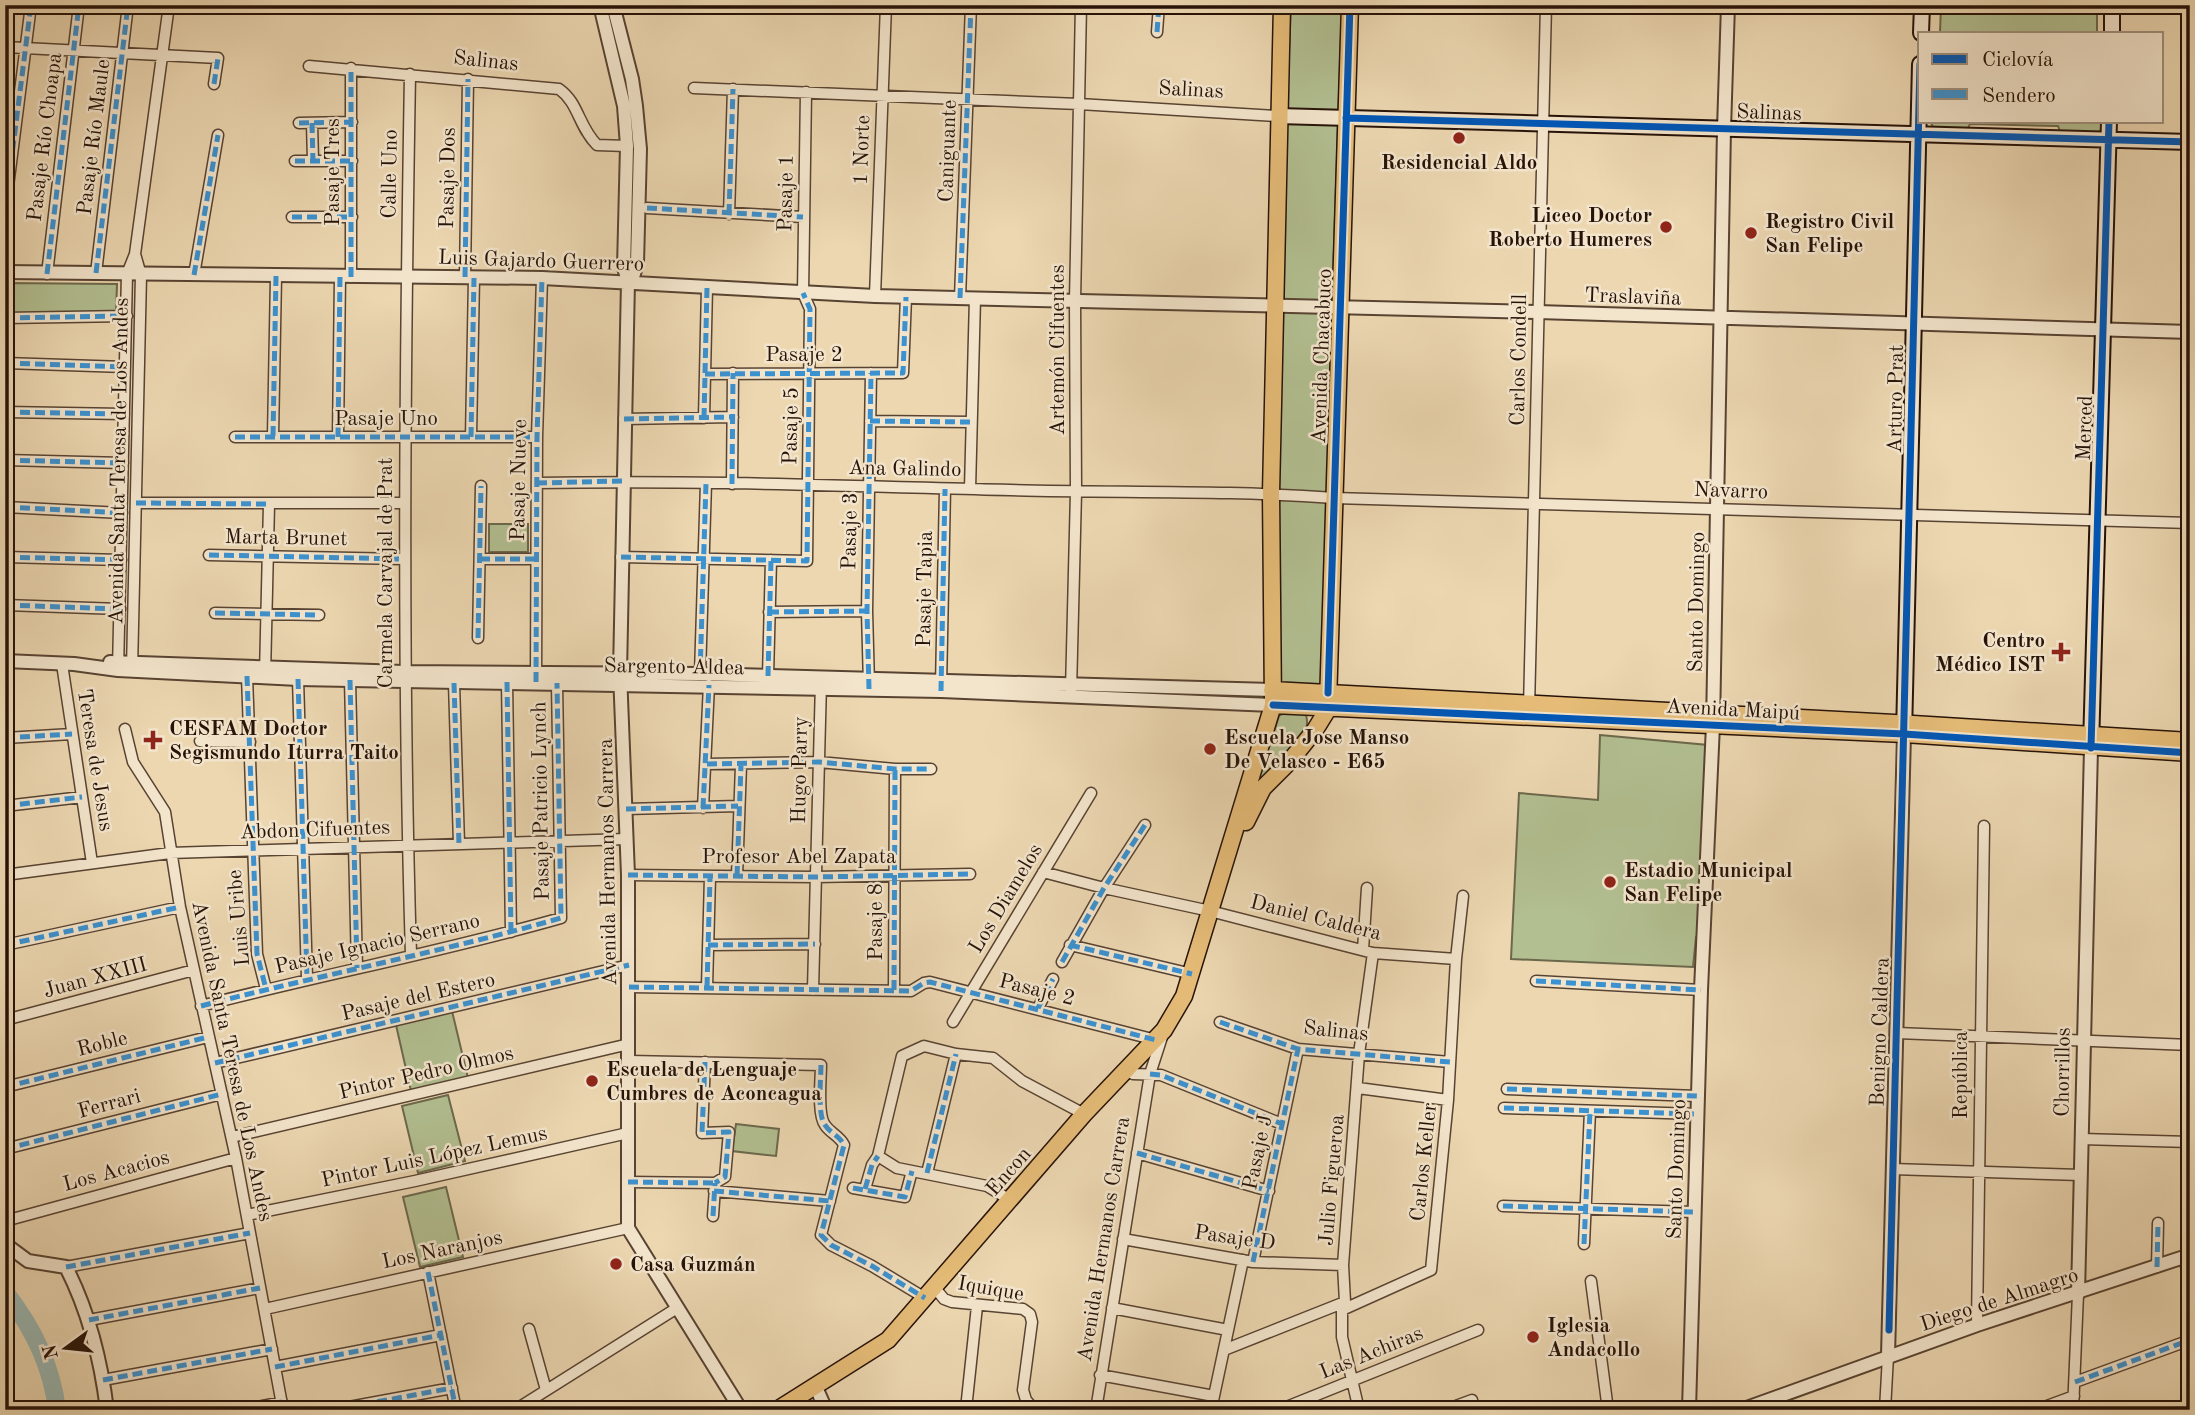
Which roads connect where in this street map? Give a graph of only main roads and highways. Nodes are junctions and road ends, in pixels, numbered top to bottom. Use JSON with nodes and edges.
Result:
{"nodes":[{"id":1,"x":1282,"y":5,"type":"edge"},
{"id":2,"x":1350,"y":5,"type":"edge"},
{"id":3,"x":1922,"y":5,"type":"edge"},
{"id":4,"x":2112,"y":5,"type":"edge"},
{"id":5,"x":1921,"y":32,"type":"edge"},
{"id":6,"x":2112,"y":32,"type":"edge"},
{"id":7,"x":1278,"y":116,"type":"junction"},
{"id":8,"x":1346,"y":118,"type":"junction"},
{"id":9,"x":1919,"y":122,"type":"edge"},
{"id":10,"x":2109,"y":122,"type":"edge"},
{"id":11,"x":1919,"y":134,"type":"junction"},
{"id":12,"x":2109,"y":139,"type":"junction"},
{"id":13,"x":2190,"y":142,"type":"edge"},
{"id":14,"x":1272,"y":698,"type":"junction"},
{"id":15,"x":1328,"y":701,"type":"junction"},
{"id":16,"x":1904,"y":729,"type":"junction"},
{"id":17,"x":2190,"y":741,"type":"edge"},
{"id":18,"x":2091,"y":742,"type":"junction"},
{"id":19,"x":2190,"y":753,"type":"edge"},
{"id":20,"x":1210,"y":911,"type":"junction"},
{"id":21,"x":777,"y":1410,"type":"edge"}],
"edges":[{"from":1,"to":7,"type":"main road"},
{"from":2,"to":8,"type":"main road","name":"Avenida Chacabuco"},
{"from":3,"to":5,"type":"main road"},
{"from":4,"to":6,"type":"main road"},
{"from":7,"to":8,"type":"main road","name":"Salinas"},
{"from":7,"to":14,"type":"main road"},
{"from":8,"to":11,"type":"main road","name":"Salinas"},
{"from":8,"to":15,"type":"main road","name":"Avenida Chacabuco"},
{"from":9,"to":11,"type":"main road","name":"Arturo Prat"},
{"from":10,"to":12,"type":"main road","name":"Merced"},
{"from":11,"to":12,"type":"main road","name":"Salinas"},
{"from":11,"to":16,"type":"main road","name":"Arturo Prat"},
{"from":12,"to":13,"type":"main road","name":"Salinas"},
{"from":12,"to":18,"type":"main road","name":"Merced"},
{"from":14,"to":15,"type":"main road","name":"Avenida Maipú"},
{"from":14,"to":20,"type":"main road","name":"Encon"},
{"from":15,"to":16,"type":"main road","name":"Avenida Maipú"},
{"from":15,"to":20,"type":"main road","name":"Encon"},
{"from":16,"to":18,"type":"main road","name":"Avenida Maipú"},
{"from":17,"to":18,"type":"main road","name":"Avenida Maipú"},
{"from":18,"to":19,"type":"main road","name":"Avenida Maipú"},
{"from":20,"to":21,"type":"main road","name":"Encon"}]}
